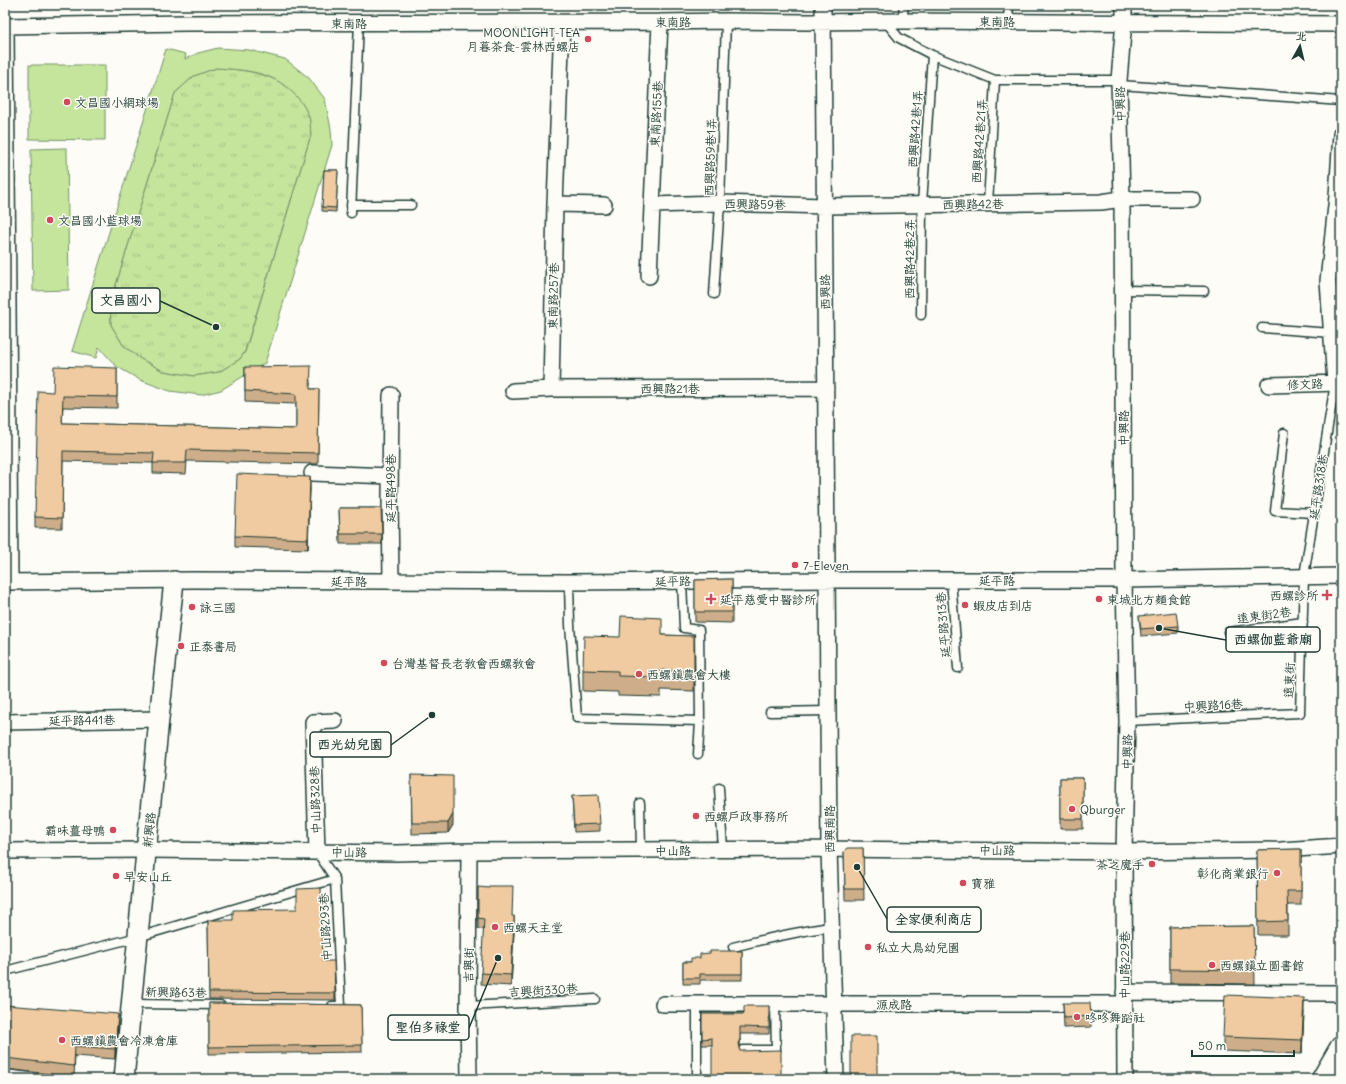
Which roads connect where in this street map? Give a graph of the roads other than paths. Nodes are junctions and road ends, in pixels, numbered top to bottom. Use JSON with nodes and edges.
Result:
{"nodes":[{"id":1,"x":823,"y":5,"type":"edge"},
{"id":2,"x":904,"y":5,"type":"edge"},
{"id":3,"x":1009,"y":5,"type":"edge"},
{"id":4,"x":1124,"y":5,"type":"edge"},
{"id":5,"x":726,"y":21,"type":"junction"},
{"id":6,"x":885,"y":21,"type":"junction"},
{"id":7,"x":902,"y":21,"type":"junction"},
{"id":8,"x":1008,"y":21,"type":"junction"},
{"id":9,"x":1124,"y":21,"type":"junction"},
{"id":10,"x":358,"y":22,"type":"junction"},
{"id":11,"x":660,"y":22,"type":"junction"},
{"id":12,"x":824,"y":22,"type":"junction"},
{"id":13,"x":562,"y":23,"type":"junction"},
{"id":14,"x":1341,"y":24,"type":"edge"},
{"id":15,"x":5,"y":26,"type":"edge"},
{"id":16,"x":932,"y":55,"type":"junction"},
{"id":17,"x":995,"y":80,"type":"junction"},
{"id":18,"x":1120,"y":83,"type":"junction"},
{"id":19,"x":1341,"y":101,"type":"edge"},
{"id":20,"x":1341,"y":134,"type":"edge"},
{"id":21,"x":1339,"y":196,"type":"edge"},
{"id":22,"x":1122,"y":199,"type":"junction"},
{"id":23,"x":1192,"y":199,"type":"dead end"},
{"id":24,"x":555,"y":204,"type":"junction"},
{"id":25,"x":720,"y":204,"type":"junction"},
{"id":26,"x":922,"y":204,"type":"junction"},
{"id":27,"x":988,"y":204,"type":"junction"},
{"id":28,"x":411,"y":205,"type":"dead end"},
{"id":29,"x":604,"y":205,"type":"dead end"},
{"id":30,"x":652,"y":205,"type":"junction"},
{"id":31,"x":824,"y":206,"type":"junction"},
{"id":32,"x":6,"y":214,"type":"edge"},
{"id":33,"x":649,"y":276,"type":"dead end"},
{"id":34,"x":1122,"y":290,"type":"junction"},
{"id":35,"x":1204,"y":291,"type":"dead end"},
{"id":36,"x":714,"y":294,"type":"dead end"},
{"id":37,"x":921,"y":315,"type":"dead end"},
{"id":38,"x":1262,"y":328,"type":"dead end"},
{"id":39,"x":1332,"y":332,"type":"junction"},
{"id":40,"x":1338,"y":383,"type":"edge"},
{"id":41,"x":1269,"y":385,"type":"dead end"},
{"id":42,"x":826,"y":388,"type":"junction"},
{"id":43,"x":551,"y":389,"type":"junction"},
{"id":44,"x":513,"y":391,"type":"dead end"},
{"id":45,"x":391,"y":396,"type":"dead end"},
{"id":46,"x":6,"y":397,"type":"edge"},
{"id":47,"x":1284,"y":433,"type":"dead end"},
{"id":48,"x":312,"y":473,"type":"dead end"},
{"id":49,"x":390,"y":476,"type":"junction"},
{"id":50,"x":1314,"y":513,"type":"junction"},
{"id":51,"x":1304,"y":576,"type":"junction"},
{"id":52,"x":1341,"y":576,"type":"edge"},
{"id":53,"x":828,"y":580,"type":"junction"},
{"id":54,"x":951,"y":580,"type":"junction"},
{"id":55,"x":1124,"y":580,"type":"junction"},
{"id":56,"x":174,"y":581,"type":"junction"},
{"id":57,"x":392,"y":581,"type":"junction"},
{"id":58,"x":682,"y":581,"type":"junction"},
{"id":59,"x":7,"y":582,"type":"edge"},
{"id":60,"x":569,"y":582,"type":"junction"},
{"id":61,"x":1303,"y":622,"type":"junction"},
{"id":62,"x":1228,"y":632,"type":"dead end"},
{"id":63,"x":958,"y":668,"type":"dead end"},
{"id":64,"x":829,"y":711,"type":"junction"},
{"id":65,"x":770,"y":712,"type":"dead end"},
{"id":66,"x":1300,"y":713,"type":"joint"},
{"id":67,"x":160,"y":719,"type":"junction"},
{"id":68,"x":335,"y":721,"type":"dead end"},
{"id":69,"x":700,"y":721,"type":"junction"},
{"id":70,"x":1128,"y":721,"type":"junction"},
{"id":71,"x":5,"y":722,"type":"edge"},
{"id":72,"x":698,"y":754,"type":"dead end"},
{"id":73,"x":719,"y":788,"type":"dead end"},
{"id":74,"x":640,"y":803,"type":"dead end"},
{"id":75,"x":1341,"y":846,"type":"edge"},
{"id":76,"x":723,"y":849,"type":"junction"},
{"id":77,"x":829,"y":849,"type":"junction"},
{"id":78,"x":147,"y":850,"type":"junction"},
{"id":79,"x":468,"y":850,"type":"junction"},
{"id":80,"x":641,"y":850,"type":"junction"},
{"id":81,"x":5,"y":851,"type":"edge"},
{"id":82,"x":316,"y":852,"type":"junction"},
{"id":83,"x":1124,"y":852,"type":"junction"},
{"id":84,"x":335,"y":880,"type":"junction"},
{"id":85,"x":831,"y":926,"type":"junction"},
{"id":86,"x":138,"y":937,"type":"junction"},
{"id":87,"x":733,"y":947,"type":"dead end"},
{"id":88,"x":5,"y":971,"type":"edge"},
{"id":89,"x":1341,"y":993,"type":"edge"},
{"id":90,"x":1124,"y":998,"type":"junction"},
{"id":91,"x":595,"y":999,"type":"dead end"},
{"id":92,"x":131,"y":1004,"type":"junction"},
{"id":93,"x":663,"y":1004,"type":"dead end"},
{"id":94,"x":697,"y":1004,"type":"junction"},
{"id":95,"x":775,"y":1004,"type":"junction"},
{"id":96,"x":834,"y":1004,"type":"junction"},
{"id":97,"x":232,"y":1005,"type":"edge"},
{"id":98,"x":325,"y":1006,"type":"edge"},
{"id":99,"x":468,"y":1006,"type":"junction"},
{"id":100,"x":1341,"y":1048,"type":"edge"},
{"id":101,"x":743,"y":1050,"type":"edge"},
{"id":102,"x":5,"y":1074,"type":"edge"},
{"id":103,"x":47,"y":1079,"type":"edge"},
{"id":104,"x":124,"y":1079,"type":"edge"},
{"id":105,"x":469,"y":1079,"type":"edge"},
{"id":106,"x":697,"y":1079,"type":"edge"},
{"id":107,"x":836,"y":1079,"type":"edge"},
{"id":108,"x":1125,"y":1079,"type":"edge"},
{"id":109,"x":1323,"y":1079,"type":"edge"}],
"edges":[{"from":1,"to":12,"type":"street","name":"西興路"},
{"from":2,"to":7,"type":"lane"},
{"from":3,"to":8,"type":"lane"},
{"from":4,"to":9,"type":"street","name":"中興路"},
{"from":5,"to":11,"type":"street","name":"東南路"},
{"from":5,"to":12,"type":"street","name":"東南路"},
{"from":5,"to":25,"type":"lane","name":"西興路59巷1弄"},
{"from":6,"to":7,"type":"street","name":"東南路"},
{"from":6,"to":12,"type":"street","name":"東南路"},
{"from":6,"to":16,"type":"lane"},
{"from":7,"to":8,"type":"street","name":"東南路"},
{"from":8,"to":9,"type":"street","name":"東南路"},
{"from":9,"to":14,"type":"street","name":"東南路"},
{"from":9,"to":18,"type":"street","name":"中興路"},
{"from":10,"to":13,"type":"street","name":"東南路"},
{"from":10,"to":15,"type":"street","name":"東南路"},
{"from":10,"to":28,"type":"lane"},
{"from":11,"to":13,"type":"street","name":"東南路"},
{"from":11,"to":30,"type":"street","name":"東南路155巷"},
{"from":12,"to":31,"type":"street","name":"西興路"},
{"from":13,"to":24,"type":"street","name":"東南路257巷"},
{"from":15,"to":32,"type":"street"},
{"from":16,"to":17,"type":"lane"},
{"from":16,"to":26,"type":"lane","name":"西興路42巷1弄"},
{"from":17,"to":18,"type":"lane"},
{"from":17,"to":27,"type":"lane","name":"西興路42巷21弄"},
{"from":18,"to":19,"type":"lane"},
{"from":18,"to":22,"type":"street","name":"中興路"},
{"from":20,"to":21,"type":"street","name":"延平路318巷"},
{"from":21,"to":39,"type":"street","name":"延平路318巷"},
{"from":22,"to":23,"type":"street","name":"西興路42巷"},
{"from":22,"to":27,"type":"street","name":"西興路42巷"},
{"from":22,"to":34,"type":"street","name":"中興路"},
{"from":24,"to":29,"type":"street"},
{"from":24,"to":43,"type":"street","name":"東南路257巷"},
{"from":25,"to":30,"type":"street","name":"西興路59巷"},
{"from":25,"to":31,"type":"street","name":"西興路59巷"},
{"from":25,"to":36,"type":"lane","name":"西興路59巷1弄"},
{"from":26,"to":27,"type":"street","name":"西興路42巷"},
{"from":26,"to":31,"type":"street","name":"西興路42巷"},
{"from":26,"to":37,"type":"lane","name":"西興路42巷2弄"},
{"from":30,"to":33,"type":"street","name":"東南路155巷"},
{"from":31,"to":42,"type":"street","name":"西興路"},
{"from":32,"to":46,"type":"street"},
{"from":34,"to":35,"type":"lane"},
{"from":34,"to":55,"type":"street","name":"中興路"},
{"from":38,"to":39,"type":"lane"},
{"from":39,"to":40,"type":"street","name":"延平路318巷"},
{"from":40,"to":41,"type":"street","name":"修文路"},
{"from":40,"to":50,"type":"lane","name":"延平路318巷"},
{"from":42,"to":43,"type":"street","name":"西興路21巷"},
{"from":42,"to":53,"type":"street","name":"西興路"},
{"from":43,"to":44,"type":"street","name":"西興路21巷"},
{"from":45,"to":49,"type":"street","name":"延平路498巷"},
{"from":46,"to":59,"type":"street"},
{"from":47,"to":50,"type":"lane"},
{"from":48,"to":49,"type":"street"},
{"from":49,"to":57,"type":"street","name":"延平路498巷"},
{"from":50,"to":51,"type":"lane","name":"延平路318巷"},
{"from":51,"to":52,"type":"street","name":"延平路"},
{"from":51,"to":55,"type":"street","name":"延平路"},
{"from":51,"to":61,"type":"lane","name":"遠東街"},
{"from":53,"to":54,"type":"street","name":"延平路"},
{"from":53,"to":58,"type":"street","name":"延平路"},
{"from":53,"to":64,"type":"street","name":"西興南路"},
{"from":54,"to":55,"type":"street","name":"延平路"},
{"from":54,"to":63,"type":"lane","name":"延平路313巷"},
{"from":55,"to":70,"type":"street","name":"中興路"},
{"from":56,"to":57,"type":"street","name":"延平路"},
{"from":56,"to":59,"type":"street","name":"延平路"},
{"from":56,"to":67,"type":"street","name":"新興路"},
{"from":57,"to":60,"type":"street","name":"延平路"},
{"from":58,"to":60,"type":"street","name":"延平路"},
{"from":58,"to":69,"type":"lane"},
{"from":60,"to":69,"type":"lane"},
{"from":61,"to":62,"type":"lane","name":"遠東街2巷"},
{"from":61,"to":66,"type":"lane","name":"遠東街"},
{"from":64,"to":65,"type":"lane"},
{"from":64,"to":77,"type":"street","name":"西興南路"},
{"from":66,"to":70,"type":"lane","name":"中興路16巷"},
{"from":67,"to":71,"type":"street","name":"延平路441巷"},
{"from":67,"to":78,"type":"street","name":"新興路"},
{"from":68,"to":82,"type":"street","name":"中山路328巷"},
{"from":69,"to":72,"type":"lane"},
{"from":70,"to":83,"type":"street","name":"中興路"},
{"from":73,"to":76,"type":"lane"},
{"from":74,"to":80,"type":"lane"},
{"from":75,"to":83,"type":"street","name":"中山路"},
{"from":76,"to":77,"type":"street","name":"中山路"},
{"from":76,"to":80,"type":"street","name":"中山路"},
{"from":77,"to":83,"type":"street","name":"中山路"},
{"from":77,"to":85,"type":"street","name":"西興南路"},
{"from":78,"to":81,"type":"street","name":"中山路"},
{"from":78,"to":82,"type":"street","name":"中山路"},
{"from":78,"to":86,"type":"street","name":"新興路"},
{"from":79,"to":80,"type":"street","name":"中山路"},
{"from":79,"to":82,"type":"street","name":"中山路"},
{"from":79,"to":99,"type":"street","name":"吉興街"},
{"from":82,"to":84,"type":"lane","name":"中山路293巷"},
{"from":83,"to":90,"type":"street","name":"中山路229巷"},
{"from":84,"to":86,"type":"lane"},
{"from":84,"to":98,"type":"lane","name":"中山路293巷"},
{"from":85,"to":87,"type":"lane"},
{"from":85,"to":96,"type":"street","name":"西興南路"},
{"from":86,"to":88,"type":"lane"},
{"from":86,"to":92,"type":"street","name":"新興路"},
{"from":89,"to":90,"type":"street","name":"源成路"},
{"from":90,"to":96,"type":"street","name":"源成路"},
{"from":90,"to":108,"type":"street","name":"中山路229巷"},
{"from":91,"to":99,"type":"lane","name":"吉興街330巷"},
{"from":92,"to":97,"type":"lane","name":"新興路63巷"},
{"from":92,"to":104,"type":"street","name":"新興路"},
{"from":93,"to":94,"type":"street","name":"源成路"},
{"from":94,"to":95,"type":"street","name":"源成路"},
{"from":94,"to":106,"type":"lane"},
{"from":95,"to":96,"type":"street","name":"源成路"},
{"from":95,"to":101,"type":"lane"},
{"from":96,"to":107,"type":"street","name":"西興南路"},
{"from":99,"to":105,"type":"street","name":"吉興街"},
{"from":100,"to":109,"type":"main road"},
{"from":102,"to":103,"type":"lane"}]}
